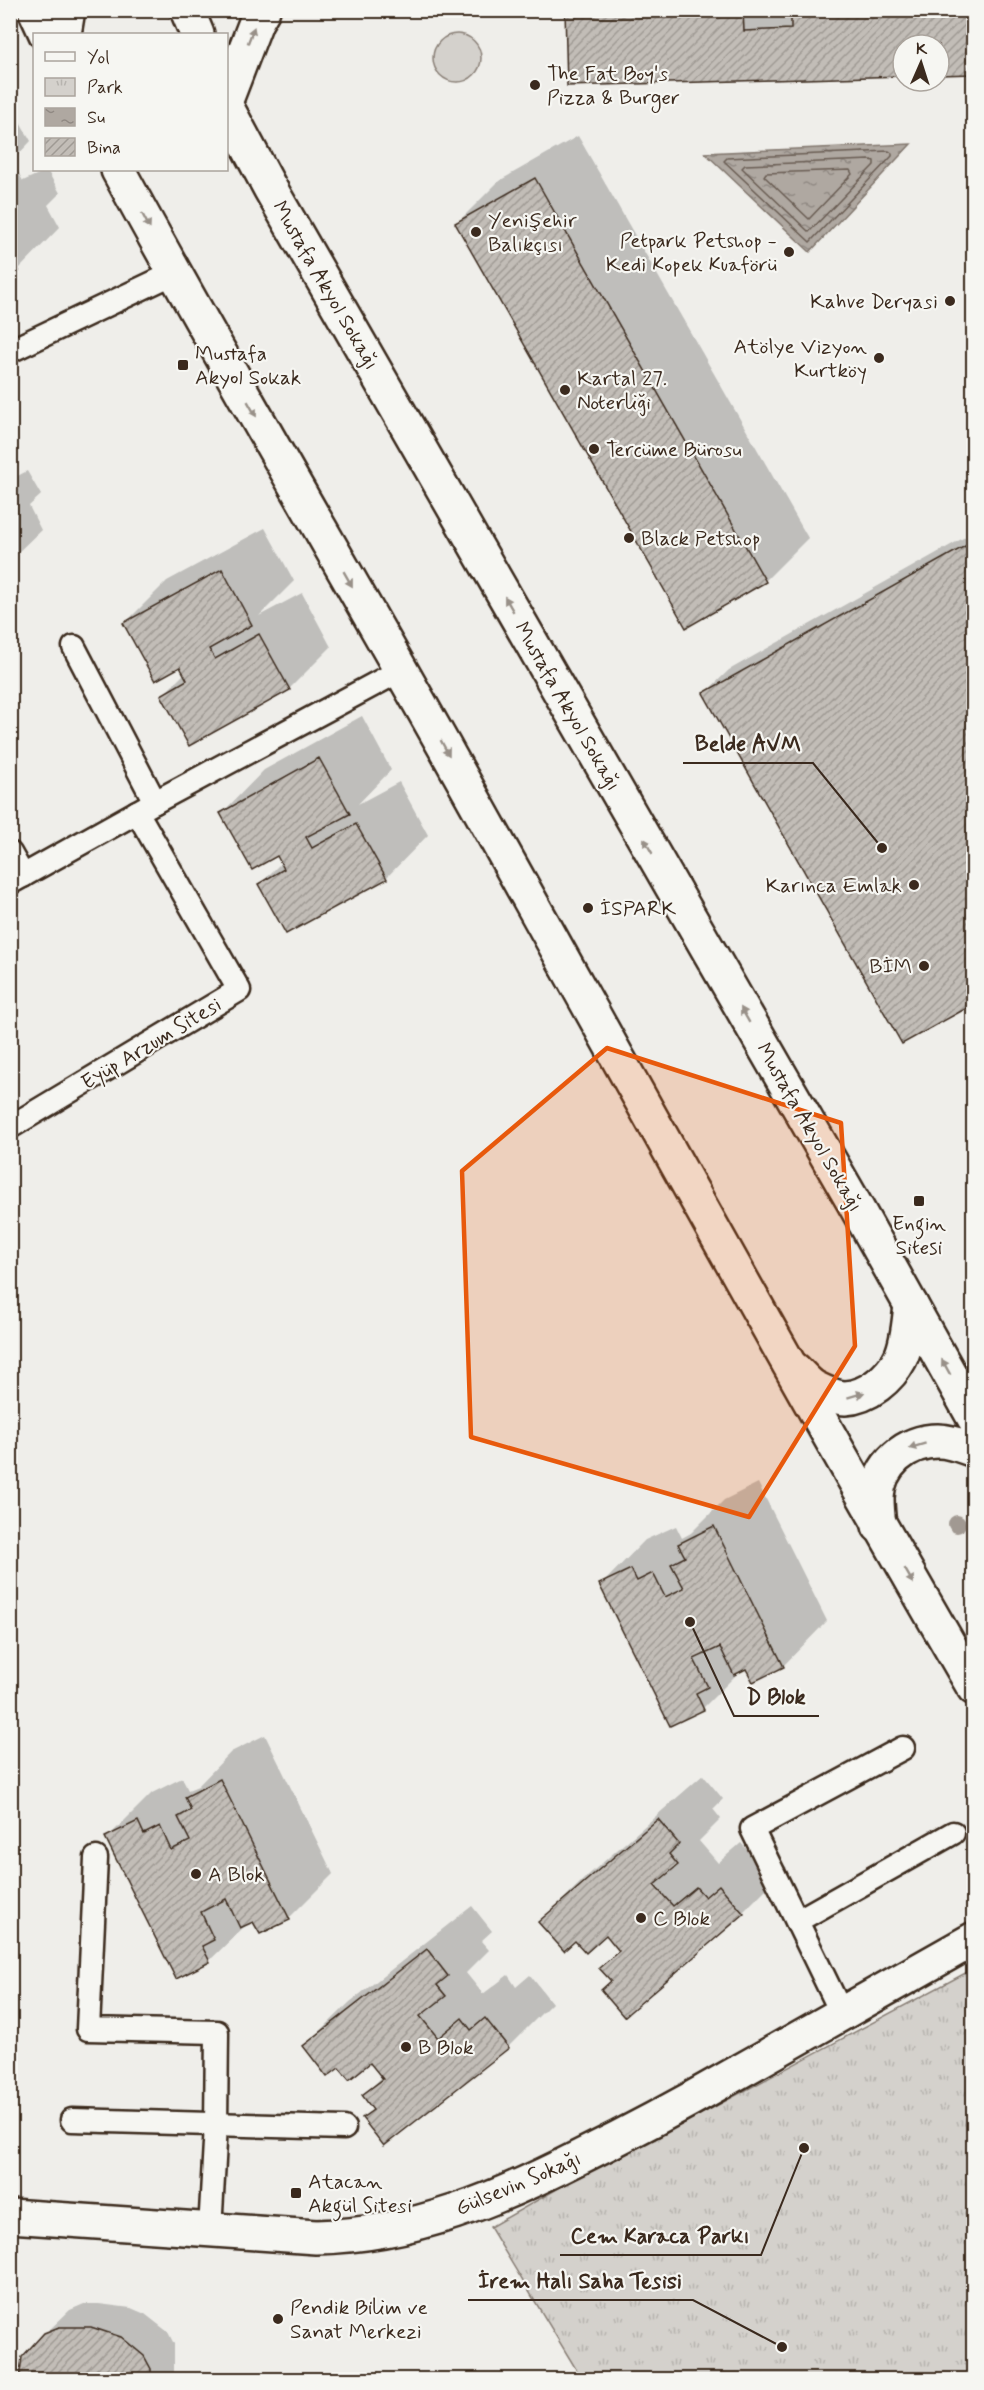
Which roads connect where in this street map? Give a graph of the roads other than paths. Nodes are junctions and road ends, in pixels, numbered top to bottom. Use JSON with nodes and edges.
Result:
{"nodes":[{"id":1,"x":35,"y":10,"type":"edge"},
{"id":2,"x":68,"y":10,"type":"edge"},
{"id":3,"x":187,"y":10,"type":"edge"},
{"id":4,"x":263,"y":10,"type":"edge"},
{"id":5,"x":46,"y":33,"type":"edge"},
{"id":6,"x":64,"y":33,"type":"edge"},
{"id":7,"x":197,"y":33,"type":"edge"},
{"id":8,"x":228,"y":95,"type":"edge"},
{"id":9,"x":228,"y":110,"type":"edge"},
{"id":10,"x":119,"y":171,"type":"edge"},
{"id":11,"x":174,"y":273,"type":"junction"},
{"id":12,"x":10,"y":351,"type":"edge"},
{"id":13,"x":74,"y":647,"type":"dead end"},
{"id":14,"x":401,"y":670,"type":"junction"},
{"id":15,"x":146,"y":807,"type":"junction"},
{"id":16,"x":10,"y":853,"type":"edge"},
{"id":17,"x":17,"y":880,"type":"edge"},
{"id":18,"x":10,"y":1124,"type":"edge"},
{"id":19,"x":911,"y":1305,"type":"junction"},
{"id":20,"x":789,"y":1364,"type":"junction"},
{"id":21,"x":974,"y":1418,"type":"edge"},
{"id":22,"x":974,"y":1450,"type":"edge"},
{"id":23,"x":879,"y":1526,"type":"junction"},
{"id":24,"x":974,"y":1688,"type":"edge"},
{"id":25,"x":903,"y":1748,"type":"dead end"},
{"id":26,"x":953,"y":1833,"type":"dead end"},
{"id":27,"x":96,"y":1858,"type":"dead end"},
{"id":28,"x":797,"y":1921,"type":"junction"},
{"id":29,"x":974,"y":1939,"type":"edge"},
{"id":30,"x":842,"y":2014,"type":"junction"},
{"id":31,"x":72,"y":2120,"type":"dead end"},
{"id":32,"x":216,"y":2125,"type":"junction"},
{"id":33,"x":344,"y":2128,"type":"dead end"},
{"id":34,"x":10,"y":2216,"type":"edge"},
{"id":35,"x":210,"y":2230,"type":"junction"}],
"edges":[{"from":1,"to":5,"type":"street"},
{"from":2,"to":6,"type":"street"},
{"from":3,"to":7,"type":"street"},
{"from":8,"to":4,"type":"street","one_way":true},
{"from":19,"to":9,"type":"street","name":"Mustafa Akyol Sokağı","one_way":true},
{"from":10,"to":11,"type":"street","one_way":true},
{"from":11,"to":12,"type":"lane"},
{"from":11,"to":14,"type":"street","one_way":true},
{"from":13,"to":15,"type":"lane","name":"Eyüp Arzum Sitesi"},
{"from":14,"to":15,"type":"lane"},
{"from":14,"to":20,"type":"street","one_way":true},
{"from":15,"to":17,"type":"lane"},
{"from":15,"to":18,"type":"lane","name":"Eyüp Arzum Sitesi"},
{"from":16,"to":17,"type":"lane"},
{"from":20,"to":19,"type":"street","one_way":true},
{"from":21,"to":19,"type":"street","name":"Mustafa Akyol Sokağı","one_way":true},
{"from":20,"to":23,"type":"street"},
{"from":22,"to":23,"type":"street","one_way":true},
{"from":23,"to":24,"type":"street","one_way":true},
{"from":25,"to":28,"type":"lane"},
{"from":26,"to":28,"type":"lane"},
{"from":27,"to":32,"type":"lane"},
{"from":28,"to":30,"type":"lane"},
{"from":29,"to":30,"type":"street","name":"Gülsevin Sokağı"},
{"from":30,"to":35,"type":"street","name":"Gülsevin Sokağı"},
{"from":31,"to":32,"type":"lane"},
{"from":32,"to":33,"type":"lane"},
{"from":32,"to":35,"type":"lane"},
{"from":34,"to":35,"type":"street","name":"Gülsevin Sokağı"}]}
